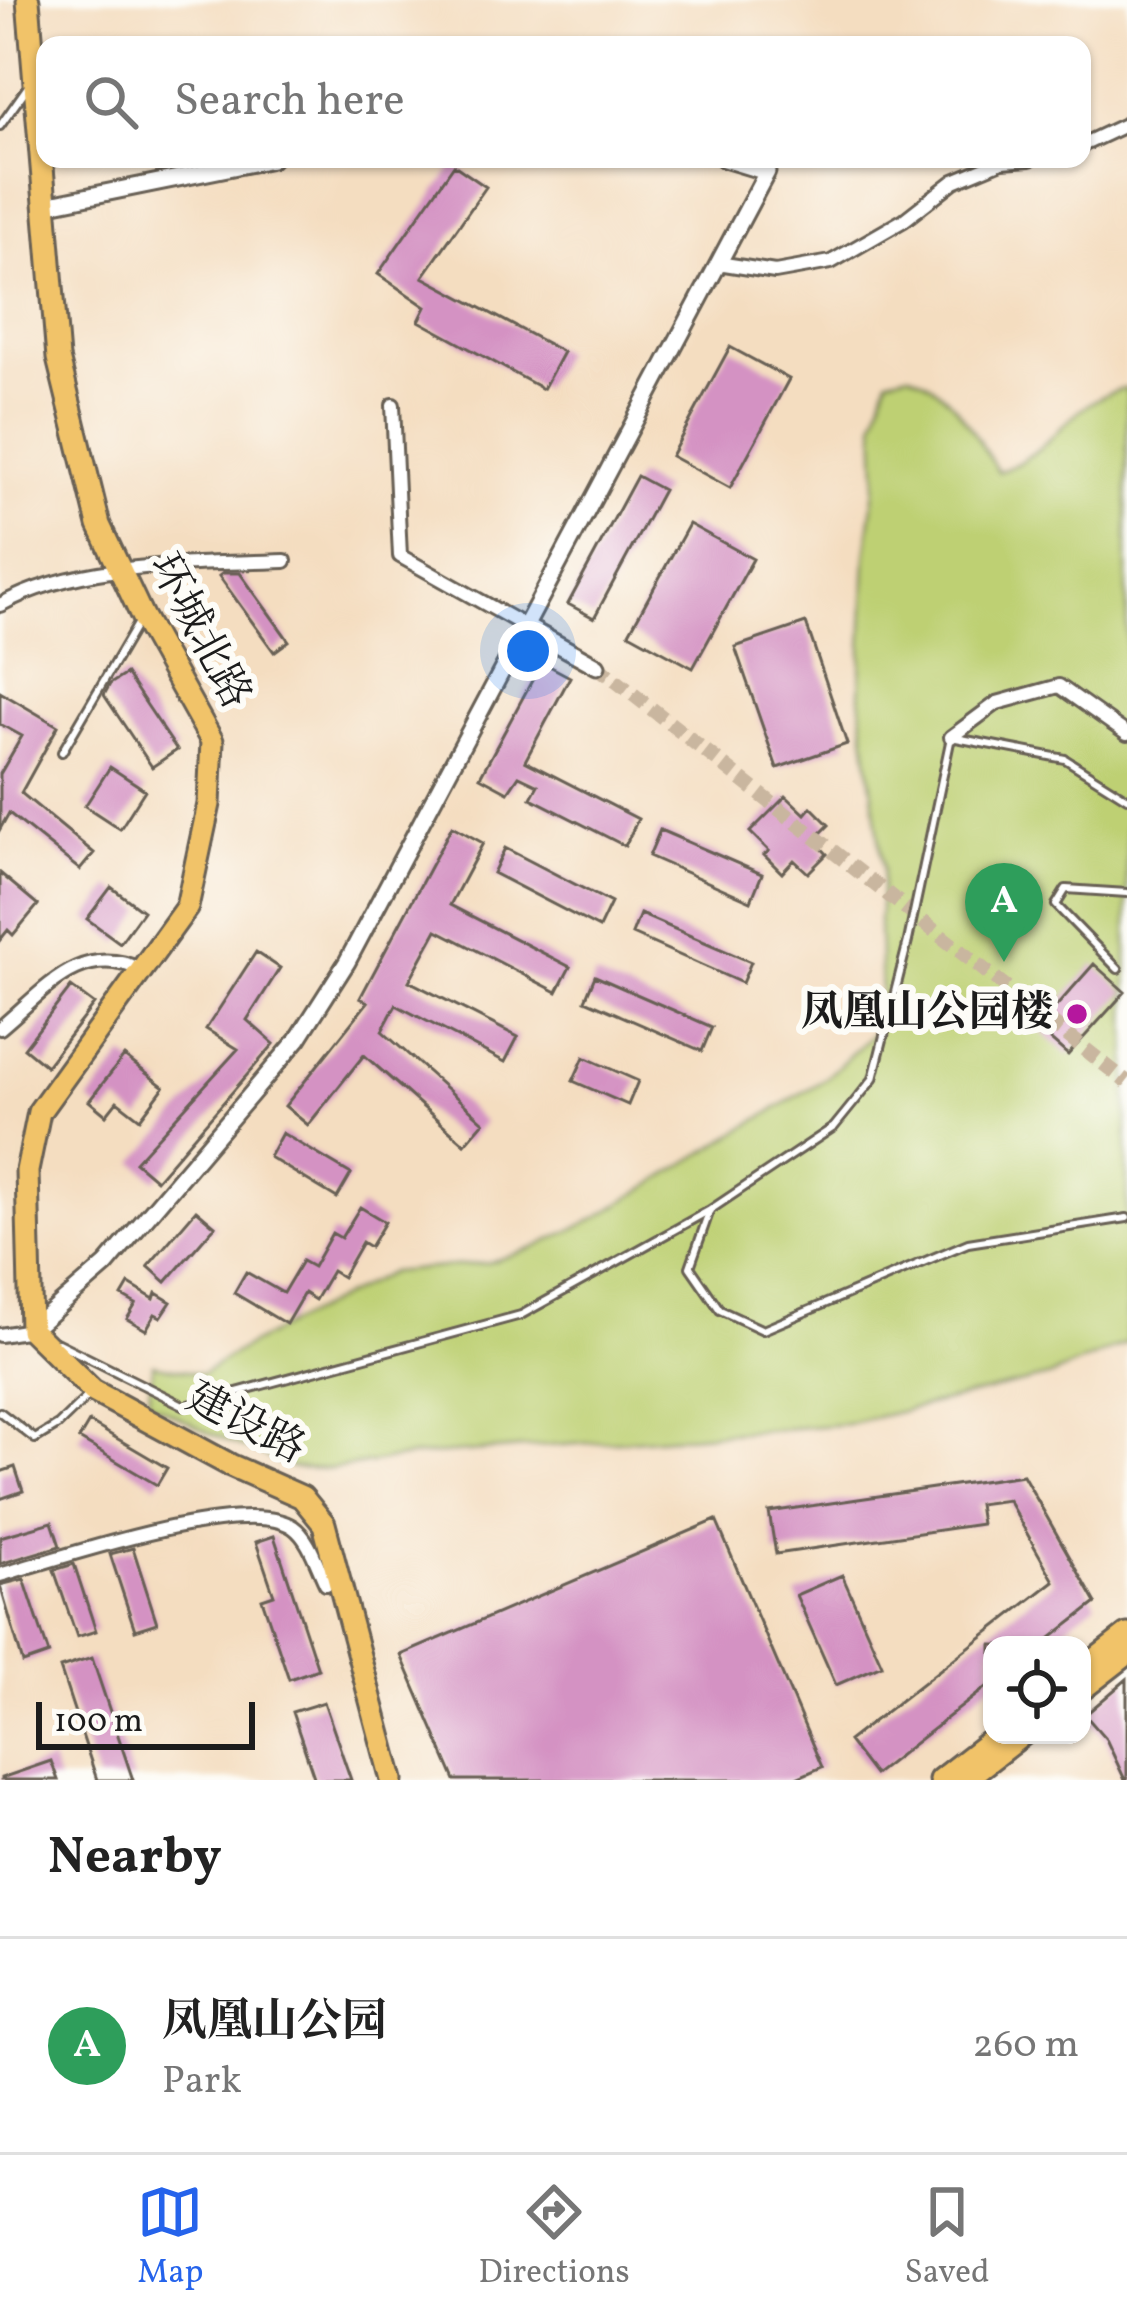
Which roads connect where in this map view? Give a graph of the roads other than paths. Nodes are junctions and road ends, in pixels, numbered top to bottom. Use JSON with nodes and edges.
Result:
{"nodes":[{"id":1,"x":28,"y":0,"type":"edge"},
{"id":2,"x":34,"y":78,"type":"junction"},
{"id":3,"x":36,"y":101,"type":"edge"},
{"id":4,"x":1127,"y":124,"type":"edge"},
{"id":5,"x":0,"y":127,"type":"edge"},
{"id":6,"x":1091,"y":141,"type":"edge"},
{"id":7,"x":42,"y":168,"type":"edge"},
{"id":8,"x":229,"y":168,"type":"edge"},
{"id":9,"x":768,"y":168,"type":"edge"},
{"id":10,"x":985,"y":168,"type":"edge"},
{"id":11,"x":45,"y":206,"type":"junction"},
{"id":12,"x":718,"y":263,"type":"junction"},
{"id":13,"x":393,"y":405,"type":"dead end"},
{"id":14,"x":285,"y":561,"type":"dead end"},
{"id":15,"x":119,"y":569,"type":"junction"},
{"id":16,"x":0,"y":605,"type":"edge"},
{"id":17,"x":142,"y":616,"type":"junction"},
{"id":18,"x":525,"y":626,"type":"junction"},
{"id":19,"x":597,"y":666,"type":"tunnel mouth"},
{"id":20,"x":1127,"y":734,"type":"edge"},
{"id":21,"x":951,"y":737,"type":"junction"},
{"id":22,"x":62,"y":752,"type":"dead end"},
{"id":23,"x":1127,"y":798,"type":"edge"},
{"id":24,"x":1127,"y":893,"type":"edge"},
{"id":25,"x":1118,"y":969,"type":"dead end"},
{"id":26,"x":142,"y":970,"type":"junction"},
{"id":27,"x":0,"y":1028,"type":"edge"},
{"id":28,"x":710,"y":1210,"type":"junction"},
{"id":29,"x":1127,"y":1218,"type":"edge"},
{"id":30,"x":31,"y":1330,"type":"junction"},
{"id":31,"x":0,"y":1335,"type":"edge"},
{"id":32,"x":94,"y":1391,"type":"junction"},
{"id":33,"x":0,"y":1412,"type":"edge"},
{"id":34,"x":0,"y":1575,"type":"edge"},
{"id":35,"x":339,"y":1578,"type":"junction"},
{"id":36,"x":1127,"y":1635,"type":"edge"},
{"id":37,"x":1127,"y":1654,"type":"edge"},
{"id":38,"x":1091,"y":1663,"type":"edge"},
{"id":39,"x":1091,"y":1682,"type":"edge"},
{"id":40,"x":986,"y":1744,"type":"edge"},
{"id":41,"x":1010,"y":1744,"type":"edge"},
{"id":42,"x":392,"y":1780,"type":"edge"},
{"id":43,"x":940,"y":1780,"type":"edge"},
{"id":44,"x":964,"y":1780,"type":"edge"}],
"edges":[{"from":1,"to":2,"type":"main road","name":"环城北路"},
{"from":2,"to":3,"type":"main road","name":"环城北路"},
{"from":2,"to":5,"type":"lane"},
{"from":4,"to":6,"type":"street"},
{"from":7,"to":11,"type":"main road","name":"环城北路"},
{"from":8,"to":11,"type":"street"},
{"from":9,"to":12,"type":"street"},
{"from":10,"to":12,"type":"street"},
{"from":11,"to":15,"type":"main road","name":"环城北路"},
{"from":12,"to":18,"type":"street"},
{"from":13,"to":18,"type":"street"},
{"from":14,"to":15,"type":"street"},
{"from":15,"to":16,"type":"street"},
{"from":15,"to":17,"type":"main road","name":"环城北路"},
{"from":17,"to":22,"type":"lane"},
{"from":17,"to":26,"type":"main road","name":"环城北路"},
{"from":18,"to":19,"type":"street"},
{"from":18,"to":30,"type":"street"},
{"from":20,"to":21,"type":"street"},
{"from":21,"to":23,"type":"lane"},
{"from":21,"to":28,"type":"lane"},
{"from":24,"to":25,"type":"lane"},
{"from":26,"to":27,"type":"street"},
{"from":26,"to":30,"type":"main road","name":"环城北路"},
{"from":28,"to":29,"type":"lane"},
{"from":28,"to":30,"type":"lane"},
{"from":30,"to":31,"type":"street"},
{"from":30,"to":32,"type":"main road","name":"建设路"},
{"from":32,"to":33,"type":"lane"},
{"from":32,"to":35,"type":"main road","name":"建设路"},
{"from":34,"to":35,"type":"street"},
{"from":35,"to":42,"type":"main road","name":"建设路"},
{"from":36,"to":38,"type":"main road"},
{"from":37,"to":39,"type":"main road"},
{"from":40,"to":43,"type":"main road"},
{"from":41,"to":44,"type":"main road"}]}
